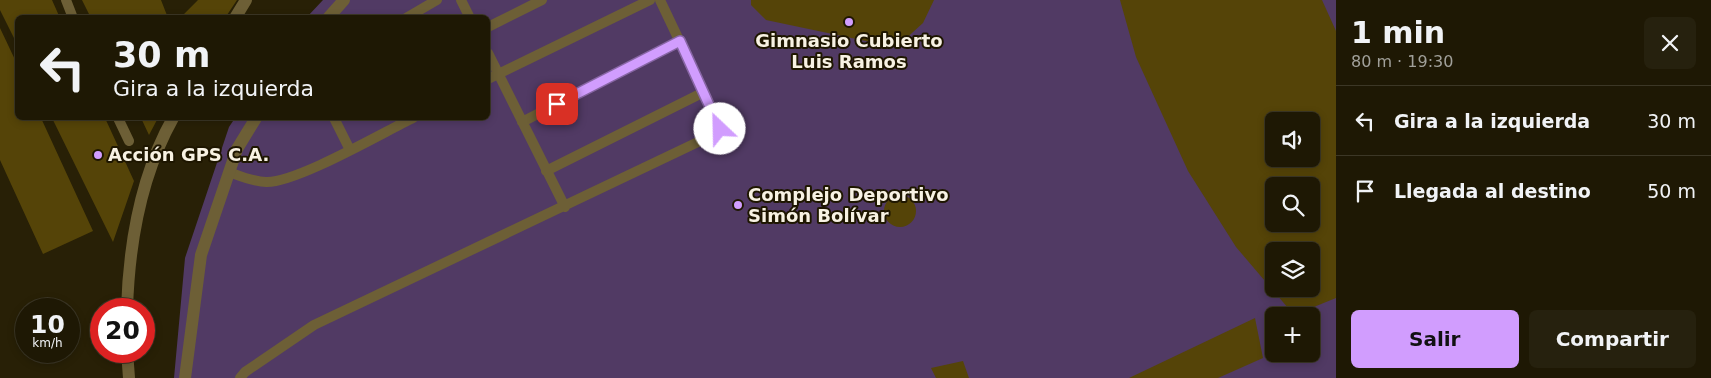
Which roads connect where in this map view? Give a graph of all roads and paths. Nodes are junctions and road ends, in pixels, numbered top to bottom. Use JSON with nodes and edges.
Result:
{"nodes":[{"id":1,"x":66,"y":0,"type":"edge"},
{"id":2,"x":246,"y":0,"type":"edge"},
{"id":3,"x":344,"y":0,"type":"edge"},
{"id":4,"x":437,"y":0,"type":"edge"},
{"id":5,"x":461,"y":0,"type":"edge"},
{"id":6,"x":542,"y":0,"type":"edge"},
{"id":7,"x":650,"y":0,"type":"edge"},
{"id":8,"x":660,"y":0,"type":"edge"},
{"id":9,"x":72,"y":15,"type":"edge"},
{"id":10,"x":237,"y":15,"type":"edge"},
{"id":11,"x":331,"y":15,"type":"edge"},
{"id":12,"x":411,"y":15,"type":"edge"},
{"id":13,"x":468,"y":15,"type":"edge"},
{"id":14,"x":490,"y":26,"type":"edge"},
{"id":15,"x":680,"y":41,"type":"junction"},
{"id":16,"x":490,"y":58,"type":"edge"},
{"id":17,"x":498,"y":74,"type":"junction"},
{"id":18,"x":490,"y":78,"type":"edge"},
{"id":19,"x":704,"y":92,"type":"junction"},
{"id":20,"x":119,"y":120,"type":"edge"},
{"id":21,"x":172,"y":120,"type":"edge"},
{"id":22,"x":255,"y":120,"type":"edge"},
{"id":23,"x":335,"y":120,"type":"edge"},
{"id":24,"x":409,"y":120,"type":"edge"},
{"id":25,"x":522,"y":122,"type":"junction"},
{"id":26,"x":129,"y":142,"type":"dead end"},
{"id":27,"x":350,"y":150,"type":"junction"},
{"id":28,"x":546,"y":171,"type":"junction"},
{"id":29,"x":229,"y":172,"type":"junction"},
{"id":30,"x":565,"y":207,"type":"junction"},
{"id":31,"x":128,"y":298,"type":"edge"},
{"id":32,"x":128,"y":363,"type":"edge"},
{"id":33,"x":129,"y":378,"type":"edge"},
{"id":34,"x":186,"y":378,"type":"edge"},
{"id":35,"x":240,"y":378,"type":"edge"}],
"edges":[{"from":1,"to":9,"type":"lane"},
{"from":2,"to":10,"type":"street"},
{"from":3,"to":11,"type":"street"},
{"from":4,"to":12,"type":"lane"},
{"from":5,"to":13,"type":"lane"},
{"from":6,"to":14,"type":"lane"},
{"from":7,"to":17,"type":"lane"},
{"from":8,"to":15,"type":"lane"},
{"from":15,"to":19,"type":"lane"},
{"from":15,"to":25,"type":"lane"},
{"from":16,"to":17,"type":"lane"},
{"from":17,"to":18,"type":"lane"},
{"from":17,"to":25,"type":"lane"},
{"from":19,"to":28,"type":"lane"},
{"from":19,"to":30,"type":"lane"},
{"from":20,"to":26,"type":"lane"},
{"from":21,"to":31,"type":"street"},
{"from":22,"to":29,"type":"street"},
{"from":23,"to":27,"type":"lane"},
{"from":24,"to":27,"type":"lane"},
{"from":25,"to":28,"type":"lane"},
{"from":27,"to":29,"type":"lane"},
{"from":28,"to":30,"type":"lane"},
{"from":29,"to":34,"type":"street"},
{"from":30,"to":35,"type":"lane"},
{"from":32,"to":33,"type":"street"}]}
